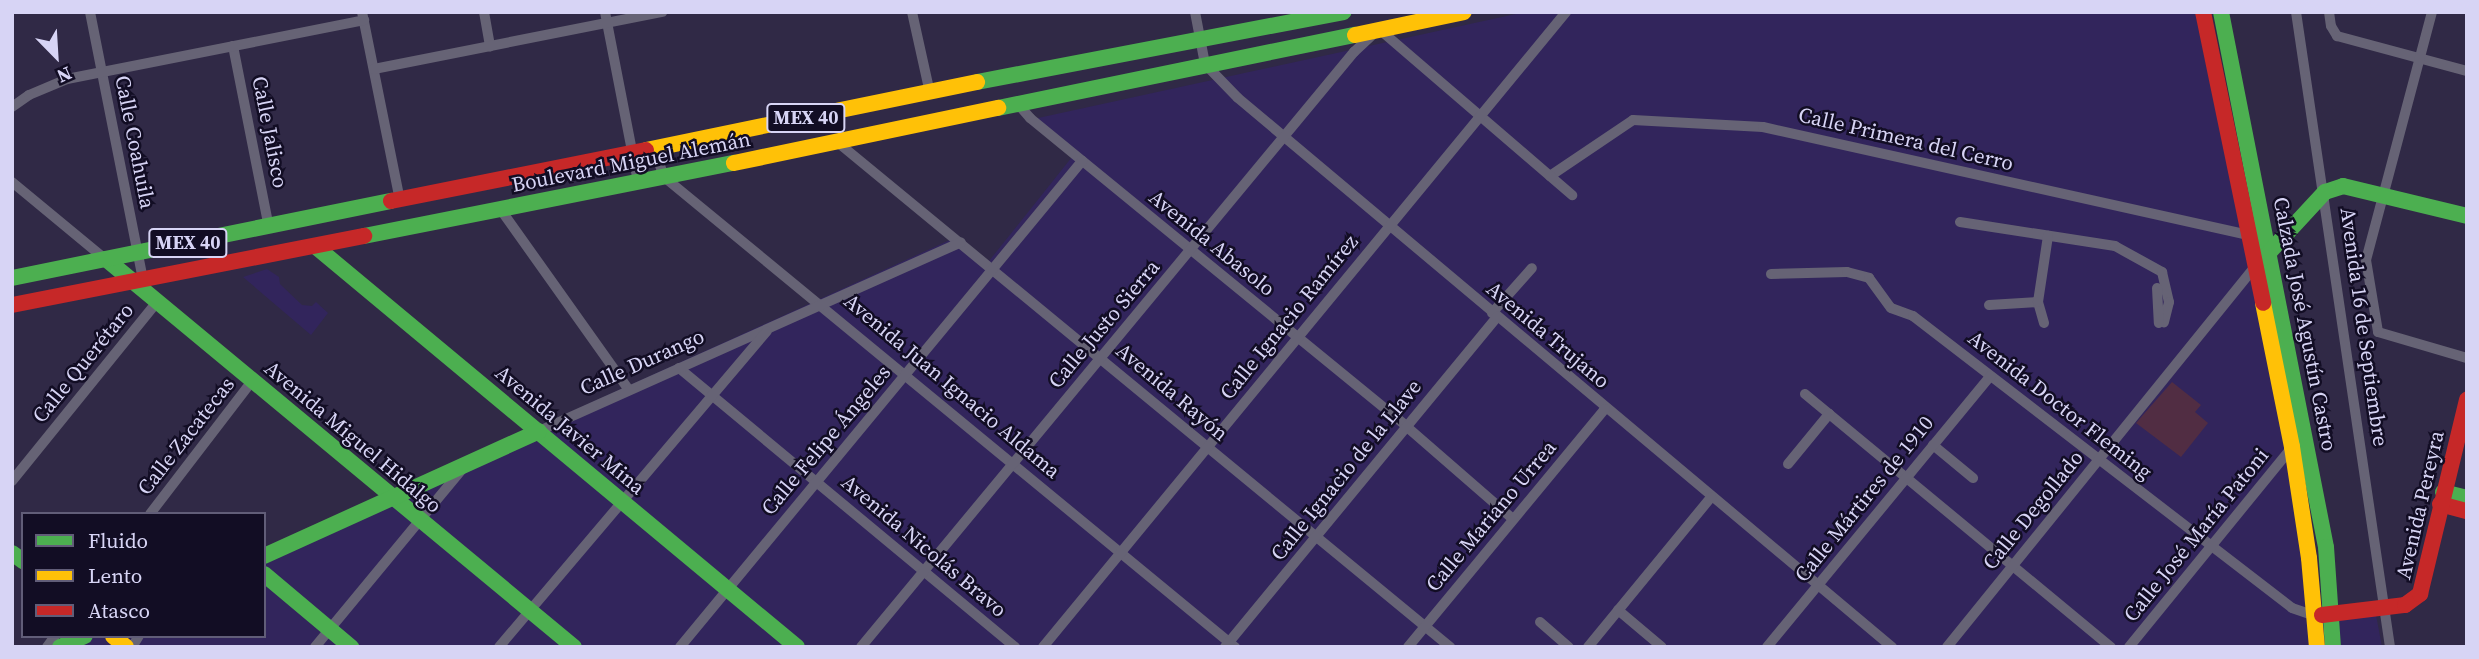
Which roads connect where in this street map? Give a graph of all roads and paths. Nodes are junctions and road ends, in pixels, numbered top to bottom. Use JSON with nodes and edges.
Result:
{"nodes":[{"id":1,"x":90,"y":12,"type":"edge"},
{"id":2,"x":484,"y":12,"type":"edge"},
{"id":3,"x":662,"y":12,"type":"edge"},
{"id":4,"x":912,"y":12,"type":"edge"},
{"id":5,"x":1195,"y":12,"type":"edge"},
{"id":6,"x":1343,"y":12,"type":"edge"},
{"id":7,"x":1398,"y":12,"type":"edge"},
{"id":8,"x":1464,"y":12,"type":"edge"},
{"id":9,"x":1566,"y":12,"type":"edge"},
{"id":10,"x":2203,"y":12,"type":"edge"},
{"id":11,"x":2221,"y":12,"type":"edge"},
{"id":12,"x":2297,"y":12,"type":"edge"},
{"id":13,"x":2329,"y":12,"type":"edge"},
{"id":14,"x":2432,"y":12,"type":"edge"},
{"id":15,"x":363,"y":16,"type":"edge"},
{"id":16,"x":606,"y":18,"type":"edge"},
{"id":17,"x":1379,"y":29,"type":"junction"},
{"id":18,"x":1200,"y":38,"type":"junction"},
{"id":19,"x":233,"y":46,"type":"junction"},
{"id":20,"x":490,"y":46,"type":"junction"},
{"id":21,"x":2420,"y":58,"type":"junction"},
{"id":22,"x":1205,"y":64,"type":"junction"},
{"id":23,"x":374,"y":69,"type":"junction"},
{"id":24,"x":2467,"y":71,"type":"edge"},
{"id":25,"x":102,"y":72,"type":"junction"},
{"id":26,"x":930,"y":93,"type":"junction"},
{"id":27,"x":1017,"y":103,"type":"junction"},
{"id":28,"x":12,"y":107,"type":"edge"},
{"id":29,"x":1480,"y":116,"type":"junction"},
{"id":30,"x":1284,"y":137,"type":"junction"},
{"id":31,"x":836,"y":141,"type":"junction"},
{"id":32,"x":654,"y":149,"type":"junction"},
{"id":33,"x":632,"y":154,"type":"junction"},
{"id":34,"x":1082,"y":161,"type":"junction"},
{"id":35,"x":1550,"y":176,"type":"junction"},
{"id":36,"x":664,"y":177,"type":"junction"},
{"id":37,"x":12,"y":182,"type":"edge"},
{"id":38,"x":638,"y":183,"type":"junction"},
{"id":39,"x":2325,"y":192,"type":"junction"},
{"id":40,"x":1572,"y":195,"type":"dead end"},
{"id":41,"x":2383,"y":195,"type":"junction"},
{"id":42,"x":400,"y":200,"type":"junction"},
{"id":43,"x":500,"y":209,"type":"junction"},
{"id":44,"x":2467,"y":216,"type":"edge"},
{"id":45,"x":1960,"y":222,"type":"dead end"},
{"id":46,"x":1389,"y":226,"type":"junction"},
{"id":47,"x":270,"y":227,"type":"junction"},
{"id":48,"x":2266,"y":235,"type":"junction"},
{"id":49,"x":2048,"y":236,"type":"junction"},
{"id":50,"x":2249,"y":236,"type":"junction"},
{"id":51,"x":961,"y":242,"type":"junction"},
{"id":52,"x":315,"y":246,"type":"junction"},
{"id":53,"x":1190,"y":250,"type":"junction"},
{"id":54,"x":2270,"y":252,"type":"junction"},
{"id":55,"x":138,"y":253,"type":"junction"},
{"id":56,"x":106,"y":260,"type":"junction"},
{"id":57,"x":2255,"y":267,"type":"junction"},
{"id":58,"x":993,"y":268,"type":"junction"},
{"id":59,"x":1532,"y":268,"type":"dead end"},
{"id":60,"x":1771,"y":274,"type":"dead end"},
{"id":61,"x":12,"y":278,"type":"edge"},
{"id":62,"x":138,"y":281,"type":"junction"},
{"id":63,"x":2157,"y":288,"type":"dead end"},
{"id":64,"x":157,"y":302,"type":"junction"},
{"id":65,"x":2038,"y":302,"type":"junction"},
{"id":66,"x":822,"y":304,"type":"junction"},
{"id":67,"x":1989,"y":305,"type":"dead end"},
{"id":68,"x":12,"y":306,"type":"edge"},
{"id":69,"x":1494,"y":315,"type":"junction"},
{"id":70,"x":2044,"y":323,"type":"dead end"},
{"id":71,"x":770,"y":328,"type":"junction"},
{"id":72,"x":1298,"y":337,"type":"junction"},
{"id":73,"x":1101,"y":358,"type":"junction"},
{"id":74,"x":2467,"y":358,"type":"edge"},
{"id":75,"x":679,"y":369,"type":"junction"},
{"id":76,"x":906,"y":374,"type":"junction"},
{"id":77,"x":1990,"y":376,"type":"junction"},
{"id":78,"x":253,"y":381,"type":"junction"},
{"id":79,"x":629,"y":390,"type":"junction"},
{"id":80,"x":710,"y":394,"type":"junction"},
{"id":81,"x":1805,"y":394,"type":"dead end"},
{"id":82,"x":2467,"y":400,"type":"edge"},
{"id":83,"x":1605,"y":409,"type":"junction"},
{"id":84,"x":1829,"y":414,"type":"junction"},
{"id":85,"x":1407,"y":427,"type":"junction"},
{"id":86,"x":539,"y":431,"type":"junction"},
{"id":87,"x":1933,"y":445,"type":"junction"},
{"id":88,"x":1208,"y":446,"type":"junction"},
{"id":89,"x":2292,"y":447,"type":"junction"},
{"id":90,"x":2099,"y":460,"type":"junction"},
{"id":91,"x":1014,"y":463,"type":"junction"},
{"id":92,"x":467,"y":464,"type":"junction"},
{"id":93,"x":1788,"y":464,"type":"dead end"},
{"id":94,"x":1906,"y":477,"type":"junction"},
{"id":95,"x":1973,"y":478,"type":"dead end"},
{"id":96,"x":12,"y":481,"type":"edge"},
{"id":97,"x":816,"y":482,"type":"junction"},
{"id":98,"x":1711,"y":496,"type":"junction"},
{"id":99,"x":393,"y":497,"type":"junction"},
{"id":100,"x":2441,"y":498,"type":"junction"},
{"id":101,"x":2467,"y":498,"type":"edge"},
{"id":102,"x":622,"y":500,"type":"junction"},
{"id":103,"x":2467,"y":511,"type":"edge"},
{"id":104,"x":152,"y":512,"type":"edge"},
{"id":105,"x":1513,"y":519,"type":"junction"},
{"id":106,"x":420,"y":520,"type":"junction"},
{"id":107,"x":1317,"y":536,"type":"junction"},
{"id":108,"x":2211,"y":546,"type":"junction"},
{"id":109,"x":1121,"y":552,"type":"junction"},
{"id":110,"x":266,"y":555,"type":"edge"},
{"id":111,"x":2013,"y":565,"type":"junction"},
{"id":112,"x":924,"y":571,"type":"junction"},
{"id":113,"x":266,"y":576,"type":"edge"},
{"id":114,"x":1818,"y":585,"type":"junction"},
{"id":115,"x":728,"y":589,"type":"junction"},
{"id":116,"x":2384,"y":607,"type":"junction"},
{"id":117,"x":530,"y":610,"type":"junction"},
{"id":118,"x":1618,"y":610,"type":"junction"},
{"id":119,"x":2326,"y":616,"type":"junction"},
{"id":120,"x":1540,"y":622,"type":"dead end"},
{"id":121,"x":1425,"y":626,"type":"junction"},
{"id":122,"x":330,"y":629,"type":"junction"},
{"id":123,"x":80,"y":638,"type":"edge"},
{"id":124,"x":2314,"y":644,"type":"edge"},
{"id":125,"x":1230,"y":645,"type":"edge"},
{"id":126,"x":60,"y":647,"type":"edge"},
{"id":127,"x":315,"y":647,"type":"edge"},
{"id":128,"x":351,"y":647,"type":"edge"},
{"id":129,"x":499,"y":647,"type":"edge"},
{"id":130,"x":574,"y":647,"type":"edge"},
{"id":131,"x":680,"y":647,"type":"edge"},
{"id":132,"x":797,"y":647,"type":"edge"},
{"id":133,"x":862,"y":647,"type":"edge"},
{"id":134,"x":1014,"y":647,"type":"edge"},
{"id":135,"x":1043,"y":647,"type":"edge"},
{"id":136,"x":1408,"y":647,"type":"edge"},
{"id":137,"x":1450,"y":647,"type":"edge"},
{"id":138,"x":1569,"y":647,"type":"edge"},
{"id":139,"x":1588,"y":647,"type":"edge"},
{"id":140,"x":1662,"y":647,"type":"edge"},
{"id":141,"x":1767,"y":647,"type":"edge"},
{"id":142,"x":1892,"y":647,"type":"edge"},
{"id":143,"x":1947,"y":647,"type":"edge"},
{"id":144,"x":2112,"y":647,"type":"edge"},
{"id":145,"x":2129,"y":647,"type":"edge"},
{"id":146,"x":2333,"y":647,"type":"edge"},
{"id":147,"x":2390,"y":647,"type":"edge"}],
"edges":[{"from":1,"to":25,"type":"street","name":"Calle Coahuila"},
{"from":2,"to":20,"type":"street"},
{"from":3,"to":16,"type":"street"},
{"from":4,"to":26,"type":"street"},
{"from":5,"to":18,"type":"street"},
{"from":6,"to":18,"type":"main road","name":"Boulevard Miguel Alemán","number":"MEX 40"},
{"from":7,"to":17,"type":"main road"},
{"from":8,"to":17,"type":"main road","name":"Boulevard Miguel Alemán","number":"MEX 40"},
{"from":9,"to":29,"type":"street","name":"Calle Ignacio Ramírez"},
{"from":10,"to":50,"type":"main road","name":"Calzada José Agustín Castro"},
{"from":11,"to":48,"type":"main road","name":"Calzada José Agustín Castro"},
{"from":12,"to":39,"type":"street","name":"Avenida 16 de Septiembre"},
{"from":13,"to":21,"type":"street"},
{"from":14,"to":21,"type":"street"},
{"from":15,"to":19,"type":"street"},
{"from":15,"to":23,"type":"street"},
{"from":16,"to":20,"type":"street"},
{"from":16,"to":33,"type":"street"},
{"from":17,"to":22,"type":"main road","name":"Boulevard Miguel Alemán","number":"MEX 40"},
{"from":17,"to":29,"type":"street"},
{"from":17,"to":30,"type":"street","name":"Calle Justo Sierra"},
{"from":18,"to":22,"type":"street"},
{"from":18,"to":26,"type":"main road","name":"Boulevard Miguel Alemán","number":"MEX 40"},
{"from":19,"to":25,"type":"street"},
{"from":19,"to":47,"type":"street","name":"Calle Jalisco"},
{"from":20,"to":23,"type":"street"},
{"from":21,"to":24,"type":"street"},
{"from":21,"to":41,"type":"street"},
{"from":22,"to":27,"type":"main road","name":"Boulevard Miguel Alemán","number":"MEX 40"},
{"from":22,"to":30,"type":"street","name":"Avenida Trujano"},
{"from":23,"to":42,"type":"street"},
{"from":25,"to":28,"type":"street"},
{"from":25,"to":55,"type":"street","name":"Calle Coahuila"},
{"from":26,"to":32,"type":"main road","name":"Boulevard Miguel Alemán","number":"MEX 40"},
{"from":27,"to":31,"type":"main road","name":"Boulevard Miguel Alemán","number":"MEX 40"},
{"from":27,"to":34,"type":"street","name":"Avenida Abasolo"},
{"from":29,"to":35,"type":"street"},
{"from":29,"to":46,"type":"street","name":"Calle Ignacio Ramírez"},
{"from":30,"to":46,"type":"street","name":"Avenida Trujano"},
{"from":30,"to":53,"type":"street","name":"Calle Justo Sierra"},
{"from":31,"to":36,"type":"main road","name":"Boulevard Miguel Alemán","number":"MEX 40"},
{"from":31,"to":51,"type":"street","name":"Avenida Rayón"},
{"from":32,"to":33,"type":"main road","name":"Boulevard Miguel Alemán","number":"MEX 40"},
{"from":32,"to":36,"type":"street"},
{"from":33,"to":38,"type":"street"},
{"from":33,"to":42,"type":"main road","name":"Boulevard Miguel Alemán","number":"MEX 40"},
{"from":34,"to":53,"type":"street","name":"Avenida Abasolo"},
{"from":34,"to":58,"type":"street","name":"Calle Felipe Ángeles"},
{"from":35,"to":40,"type":"street"},
{"from":35,"to":50,"type":"street","name":"Calle Primera del Cerro"},
{"from":36,"to":38,"type":"main road","name":"Boulevard Miguel Alemán","number":"MEX 40"},
{"from":36,"to":66,"type":"street","name":"Avenida Juan Ignacio Aldama"},
{"from":37,"to":56,"type":"street"},
{"from":38,"to":43,"type":"main road","name":"Boulevard Miguel Alemán","number":"MEX 40"},
{"from":39,"to":41,"type":"main road"},
{"from":39,"to":54,"type":"main road"},
{"from":39,"to":116,"type":"street","name":"Avenida 16 de Septiembre"},
{"from":41,"to":44,"type":"main road"},
{"from":41,"to":74,"type":"street"},
{"from":42,"to":47,"type":"main road","name":"Boulevard Miguel Alemán","number":"MEX 40"},
{"from":42,"to":52,"type":"main road"},
{"from":43,"to":52,"type":"main road","name":"Boulevard Miguel Alemán","number":"MEX 40"},
{"from":43,"to":79,"type":"street"},
{"from":45,"to":49,"type":"street"},
{"from":46,"to":69,"type":"street","name":"Avenida Trujano"},
{"from":46,"to":72,"type":"street","name":"Calle Ignacio Ramírez"},
{"from":47,"to":55,"type":"main road","name":"Boulevard Miguel Alemán","number":"MEX 40"},
{"from":48,"to":50,"type":"street","name":"Calle Primera del Cerro"},
{"from":48,"to":54,"type":"main road","name":"Calzada José Agustín Castro"},
{"from":49,"to":63,"type":"street"},
{"from":49,"to":65,"type":"street"},
{"from":50,"to":57,"type":"main road","name":"Calzada José Agustín Castro"},
{"from":51,"to":58,"type":"street","name":"Avenida Rayón"},
{"from":51,"to":66,"type":"street","name":"Calle Durango"},
{"from":52,"to":62,"type":"main road","name":"Boulevard Miguel Alemán","number":"MEX 40"},
{"from":52,"to":86,"type":"main road","name":"Avenida Javier Mina"},
{"from":53,"to":72,"type":"street","name":"Avenida Abasolo"},
{"from":53,"to":73,"type":"street","name":"Calle Justo Sierra"},
{"from":54,"to":57,"type":"main road"},
{"from":54,"to":119,"type":"main road","name":"Calzada José Agustín Castro"},
{"from":55,"to":56,"type":"main road","name":"Boulevard Miguel Alemán","number":"MEX 40"},
{"from":55,"to":62,"type":"street","name":"Calle Coahuila"},
{"from":56,"to":61,"type":"main road","name":"Boulevard Miguel Alemán","number":"MEX 40"},
{"from":56,"to":62,"type":"main road","name":"Avenida Miguel Hidalgo"},
{"from":57,"to":89,"type":"main road","name":"Calzada José Agustín Castro"},
{"from":57,"to":90,"type":"street","name":"Calle Degollado"},
{"from":58,"to":73,"type":"street","name":"Avenida Rayón"},
{"from":58,"to":76,"type":"street","name":"Calle Felipe Ángeles"},
{"from":59,"to":69,"type":"street","name":"Calle Ignacio de la Llave"},
{"from":60,"to":77,"type":"street","name":"Avenida Doctor Fleming"},
{"from":62,"to":64,"type":"main road","name":"Avenida Miguel Hidalgo"},
{"from":62,"to":68,"type":"main road","name":"Boulevard Miguel Alemán","number":"MEX 40"},
{"from":64,"to":78,"type":"main road","name":"Avenida Miguel Hidalgo"},
{"from":64,"to":96,"type":"street","name":"Calle Querétaro"},
{"from":65,"to":67,"type":"street"},
{"from":65,"to":70,"type":"street"},
{"from":66,"to":71,"type":"street","name":"Calle Durango"},
{"from":66,"to":76,"type":"street","name":"Avenida Juan Ignacio Aldama"},
{"from":69,"to":83,"type":"street","name":"Avenida Trujano"},
{"from":69,"to":85,"type":"street","name":"Calle Ignacio de la Llave"},
{"from":71,"to":75,"type":"street","name":"Calle Durango"},
{"from":71,"to":80,"type":"street"},
{"from":72,"to":85,"type":"street","name":"Avenida Abasolo"},
{"from":72,"to":88,"type":"street","name":"Calle Ignacio Ramírez"},
{"from":73,"to":88,"type":"street","name":"Avenida Rayón"},
{"from":73,"to":91,"type":"street","name":"Calle Justo Sierra"},
{"from":75,"to":79,"type":"street","name":"Calle Durango"},
{"from":75,"to":80,"type":"street","name":"Avenida Nicolás Bravo"},
{"from":76,"to":91,"type":"street","name":"Avenida Juan Ignacio Aldama"},
{"from":76,"to":97,"type":"street","name":"Calle Felipe Ángeles"},
{"from":77,"to":87,"type":"street","name":"Calle Mártires de 1910"},
{"from":77,"to":90,"type":"street","name":"Avenida Doctor Fleming"},
{"from":78,"to":99,"type":"main road","name":"Avenida Miguel Hidalgo"},
{"from":78,"to":104,"type":"street","name":"Calle Zacatecas"},
{"from":79,"to":86,"type":"street","name":"Calle Durango"},
{"from":80,"to":97,"type":"street","name":"Avenida Nicolás Bravo"},
{"from":80,"to":102,"type":"street"},
{"from":81,"to":84,"type":"street"},
{"from":82,"to":100,"type":"main road","name":"Avenida Pereyra"},
{"from":83,"to":98,"type":"street","name":"Avenida Trujano"},
{"from":83,"to":105,"type":"street","name":"Calle Mariano Urrea"},
{"from":84,"to":93,"type":"street"},
{"from":84,"to":94,"type":"street"},
{"from":85,"to":105,"type":"street","name":"Avenida Abasolo"},
{"from":85,"to":107,"type":"street","name":"Calle Ignacio de la Llave"},
{"from":86,"to":92,"type":"main road","name":"Calle Durango"},
{"from":86,"to":102,"type":"main road","name":"Avenida Javier Mina"},
{"from":87,"to":94,"type":"street","name":"Calle Mártires de 1910"},
{"from":87,"to":95,"type":"street"},
{"from":88,"to":107,"type":"street","name":"Avenida Rayón"},
{"from":88,"to":109,"type":"street","name":"Calle Ignacio Ramírez"},
{"from":89,"to":108,"type":"street","name":"Calle José María Patoni"},
{"from":89,"to":119,"type":"main road","name":"Calzada José Agustín Castro"},
{"from":90,"to":108,"type":"street","name":"Avenida Doctor Fleming"},
{"from":90,"to":111,"type":"street","name":"Calle Degollado"},
{"from":91,"to":109,"type":"street","name":"Avenida Juan Ignacio Aldama"},
{"from":91,"to":112,"type":"street","name":"Calle Justo Sierra"},
{"from":92,"to":99,"type":"main road","name":"Calle Durango"},
{"from":92,"to":106,"type":"street"},
{"from":94,"to":111,"type":"street"},
{"from":94,"to":114,"type":"street","name":"Calle Mártires de 1910"},
{"from":97,"to":112,"type":"street","name":"Avenida Nicolás Bravo"},
{"from":97,"to":115,"type":"street","name":"Calle Felipe Ángeles"},
{"from":98,"to":114,"type":"street","name":"Avenida Trujano"},
{"from":98,"to":118,"type":"street"},
{"from":99,"to":106,"type":"main road","name":"Avenida Miguel Hidalgo"},
{"from":99,"to":110,"type":"main road","name":"Calle Durango"},
{"from":100,"to":101,"type":"main road"},
{"from":100,"to":103,"type":"main road"},
{"from":100,"to":116,"type":"main road","name":"Avenida Pereyra"},
{"from":102,"to":115,"type":"main road","name":"Avenida Javier Mina"},
{"from":102,"to":117,"type":"street"},
{"from":105,"to":121,"type":"street","name":"Calle Mariano Urrea"},
{"from":106,"to":117,"type":"main road","name":"Avenida Miguel Hidalgo"},
{"from":106,"to":122,"type":"street"},
{"from":107,"to":121,"type":"street","name":"Avenida Rayón"},
{"from":107,"to":125,"type":"street","name":"Calle Ignacio de la Llave"},
{"from":108,"to":119,"type":"street","name":"Avenida Doctor Fleming"},
{"from":108,"to":145,"type":"street","name":"Calle José María Patoni"},
{"from":109,"to":125,"type":"street","name":"Avenida Juan Ignacio Aldama"},
{"from":109,"to":135,"type":"street","name":"Calle Ignacio Ramírez"},
{"from":111,"to":143,"type":"street","name":"Calle Degollado"},
{"from":111,"to":144,"type":"street"},
{"from":112,"to":133,"type":"street","name":"Calle Justo Sierra"},
{"from":112,"to":134,"type":"street","name":"Avenida Nicolás Bravo"},
{"from":113,"to":122,"type":"main road"},
{"from":114,"to":141,"type":"street","name":"Calle Mártires de 1910"},
{"from":114,"to":142,"type":"street","name":"Avenida Trujano"},
{"from":115,"to":131,"type":"street","name":"Calle Felipe Ángeles"},
{"from":115,"to":132,"type":"main road","name":"Avenida Javier Mina"},
{"from":116,"to":119,"type":"main road","name":"Avenida Pereyra"},
{"from":116,"to":147,"type":"street","name":"Avenida 16 de Septiembre"},
{"from":117,"to":129,"type":"street"},
{"from":117,"to":130,"type":"main road","name":"Avenida Miguel Hidalgo"},
{"from":118,"to":139,"type":"street"},
{"from":118,"to":140,"type":"street"},
{"from":119,"to":124,"type":"main road","name":"Calzada José Agustín Castro"},
{"from":119,"to":146,"type":"main road","name":"Calzada José Agustín Castro"},
{"from":120,"to":138,"type":"street"},
{"from":121,"to":136,"type":"street","name":"Calle Mariano Urrea"},
{"from":121,"to":137,"type":"street","name":"Avenida Rayón"},
{"from":122,"to":127,"type":"street"},
{"from":122,"to":128,"type":"main road"},
{"from":123,"to":126,"type":"main road"}]}
